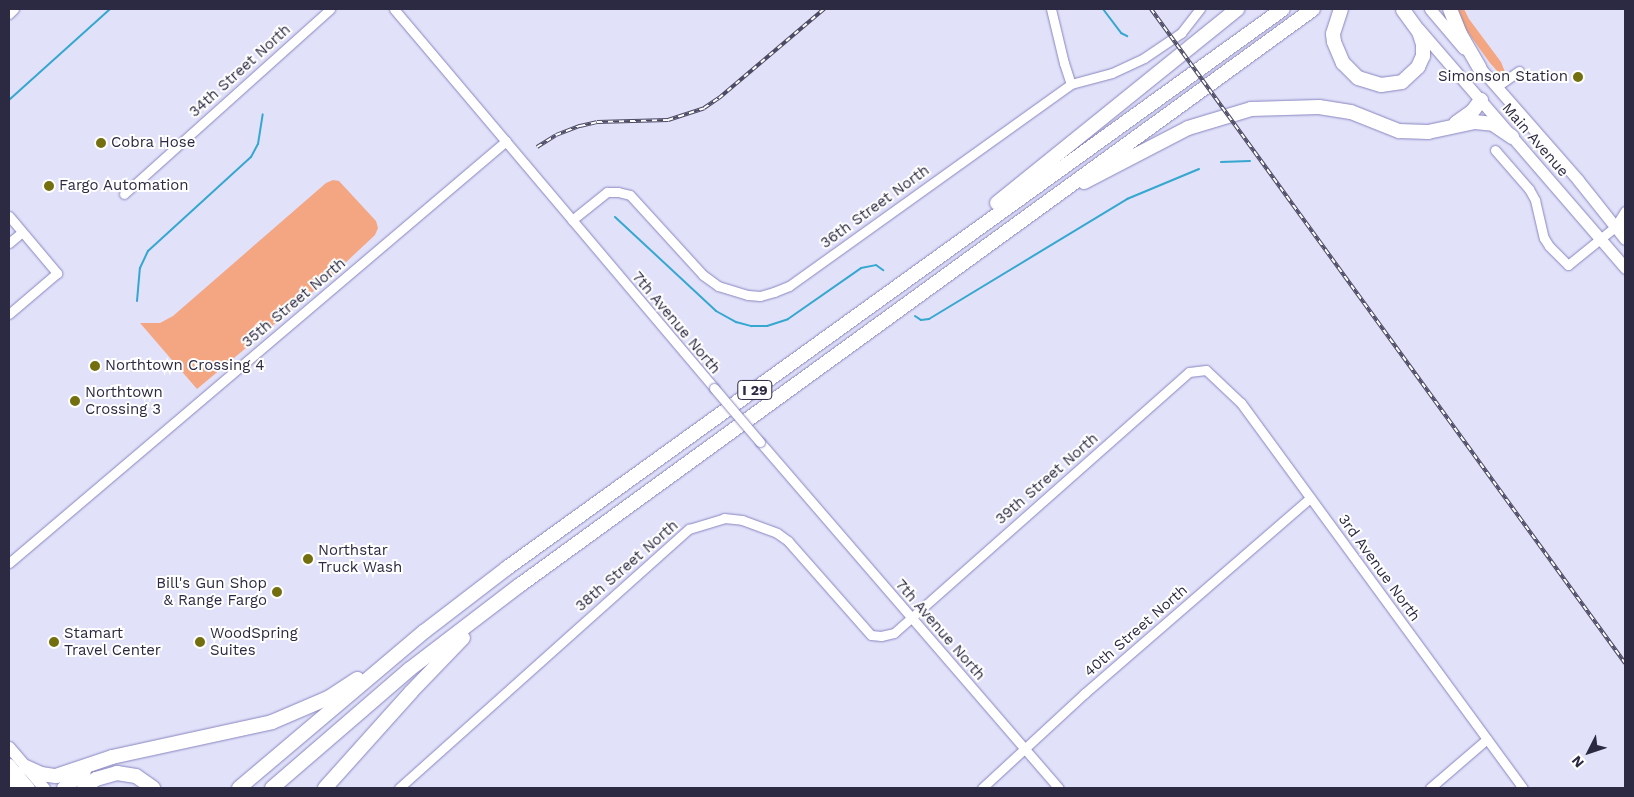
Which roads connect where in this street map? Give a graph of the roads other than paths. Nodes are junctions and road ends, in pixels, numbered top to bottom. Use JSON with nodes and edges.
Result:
{"nodes":[{"id":1,"x":14,"y":9,"type":"edge"},
{"id":2,"x":330,"y":9,"type":"edge"},
{"id":3,"x":394,"y":9,"type":"edge"},
{"id":4,"x":1051,"y":9,"type":"edge"},
{"id":5,"x":1200,"y":9,"type":"edge"},
{"id":6,"x":1237,"y":9,"type":"edge"},
{"id":7,"x":1283,"y":9,"type":"edge"},
{"id":8,"x":1313,"y":9,"type":"edge"},
{"id":9,"x":1341,"y":9,"type":"edge"},
{"id":10,"x":1402,"y":9,"type":"edge"},
{"id":11,"x":1430,"y":9,"type":"edge"},
{"id":12,"x":1450,"y":9,"type":"edge"},
{"id":13,"x":9,"y":14,"type":"edge"},
{"id":14,"x":1480,"y":68,"type":"junction"},
{"id":15,"x":1518,"y":71,"type":"dead end"},
{"id":16,"x":1071,"y":84,"type":"junction"},
{"id":17,"x":1496,"y":87,"type":"junction"},
{"id":18,"x":1481,"y":100,"type":"junction"},
{"id":19,"x":1450,"y":126,"type":"junction"},
{"id":20,"x":1512,"y":136,"type":"junction"},
{"id":21,"x":506,"y":141,"type":"junction"},
{"id":22,"x":1495,"y":150,"type":"dead end"},
{"id":23,"x":124,"y":194,"type":"dead end"},
{"id":24,"x":1042,"y":204,"type":"junction"},
{"id":25,"x":1625,"y":211,"type":"edge"},
{"id":26,"x":9,"y":216,"type":"edge"},
{"id":27,"x":572,"y":220,"type":"junction"},
{"id":28,"x":1620,"y":225,"type":"edge"},
{"id":29,"x":22,"y":232,"type":"junction"},
{"id":30,"x":1600,"y":238,"type":"junction"},
{"id":31,"x":1625,"y":239,"type":"edge"},
{"id":32,"x":9,"y":244,"type":"edge"},
{"id":33,"x":1625,"y":268,"type":"edge"},
{"id":34,"x":875,"y":302,"type":"junction"},
{"id":35,"x":9,"y":314,"type":"edge"},
{"id":36,"x":1206,"y":370,"type":"joint"},
{"id":37,"x":1310,"y":498,"type":"junction"},
{"id":38,"x":9,"y":563,"type":"edge"},
{"id":39,"x":520,"y":585,"type":"junction"},
{"id":40,"x":912,"y":620,"type":"junction"},
{"id":41,"x":425,"y":631,"type":"junction"},
{"id":42,"x":1487,"y":739,"type":"junction"},
{"id":43,"x":9,"y":746,"type":"edge"},
{"id":44,"x":1026,"y":750,"type":"junction"},
{"id":45,"x":112,"y":757,"type":"junction"},
{"id":46,"x":9,"y":764,"type":"edge"},
{"id":47,"x":26,"y":767,"type":"junction"},
{"id":48,"x":9,"y":775,"type":"edge"},
{"id":49,"x":20,"y":788,"type":"edge"},
{"id":50,"x":29,"y":788,"type":"edge"},
{"id":51,"x":44,"y":788,"type":"edge"},
{"id":52,"x":64,"y":788,"type":"edge"},
{"id":53,"x":84,"y":788,"type":"edge"},
{"id":54,"x":154,"y":788,"type":"edge"},
{"id":55,"x":239,"y":788,"type":"edge"},
{"id":56,"x":272,"y":788,"type":"edge"},
{"id":57,"x":325,"y":788,"type":"edge"},
{"id":58,"x":399,"y":788,"type":"edge"},
{"id":59,"x":982,"y":788,"type":"edge"},
{"id":60,"x":1059,"y":788,"type":"edge"},
{"id":61,"x":1430,"y":788,"type":"edge"},
{"id":62,"x":1523,"y":788,"type":"edge"}],
"edges":[{"from":1,"to":13,"type":"street"},
{"from":2,"to":23,"type":"street","name":"34th Street North"},
{"from":3,"to":21,"type":"street","name":"7th Avenue North"},
{"from":4,"to":16,"type":"street"},
{"from":5,"to":16,"type":"street","name":"36th Street North"},
{"from":6,"to":34,"type":"highway"},
{"from":7,"to":34,"type":"highway","number":"I 29"},
{"from":8,"to":24,"type":"highway","number":"I 29"},
{"from":9,"to":10,"type":"highway"},
{"from":10,"to":18,"type":"main road","name":"Main Avenue"},
{"from":11,"to":14,"type":"main road","name":"Main Avenue"},
{"from":12,"to":14,"type":"highway"},
{"from":14,"to":17,"type":"main road","name":"Main Avenue"},
{"from":15,"to":17,"type":"street"},
{"from":16,"to":27,"type":"street","name":"36th Street North"},
{"from":17,"to":18,"type":"main road"},
{"from":17,"to":28,"type":"main road","name":"Main Avenue"},
{"from":18,"to":19,"type":"highway"},
{"from":18,"to":20,"type":"main road","name":"Main Avenue"},
{"from":19,"to":20,"type":"highway"},
{"from":19,"to":24,"type":"highway"},
{"from":20,"to":30,"type":"main road","name":"Main Avenue"},
{"from":21,"to":27,"type":"street","name":"7th Avenue North"},
{"from":21,"to":38,"type":"street","name":"35th Street North"},
{"from":22,"to":30,"type":"street"},
{"from":24,"to":39,"type":"highway","number":"I 29"},
{"from":25,"to":28,"type":"street"},
{"from":26,"to":29,"type":"street"},
{"from":27,"to":40,"type":"street","name":"7th Avenue North","bridge":true},
{"from":28,"to":30,"type":"street"},
{"from":28,"to":31,"type":"main road","name":"Main Avenue"},
{"from":29,"to":32,"type":"street"},
{"from":29,"to":35,"type":"street"},
{"from":30,"to":33,"type":"main road","name":"Main Avenue"},
{"from":34,"to":41,"type":"highway","number":"I 29"},
{"from":36,"to":37,"type":"street","name":"3rd Avenue North"},
{"from":36,"to":40,"type":"street","name":"39th Street North"},
{"from":37,"to":42,"type":"street","name":"3rd Avenue North"},
{"from":37,"to":44,"type":"street","name":"40th Street North"},
{"from":39,"to":56,"type":"highway","number":"I 29"},
{"from":39,"to":57,"type":"highway"},
{"from":40,"to":44,"type":"street","name":"7th Avenue North"},
{"from":40,"to":58,"type":"street","name":"38th Street North"},
{"from":41,"to":45,"type":"highway"},
{"from":41,"to":55,"type":"highway","number":"I 29"},
{"from":42,"to":61,"type":"street"},
{"from":42,"to":62,"type":"street","name":"3rd Avenue North"},
{"from":43,"to":47,"type":"main road"},
{"from":44,"to":59,"type":"street","name":"40th Street North"},
{"from":44,"to":60,"type":"street","name":"7th Avenue North"},
{"from":45,"to":47,"type":"highway"},
{"from":45,"to":52,"type":"highway"},
{"from":46,"to":50,"type":"main road"},
{"from":47,"to":51,"type":"main road"},
{"from":48,"to":49,"type":"highway"},
{"from":53,"to":54,"type":"highway"}]}
